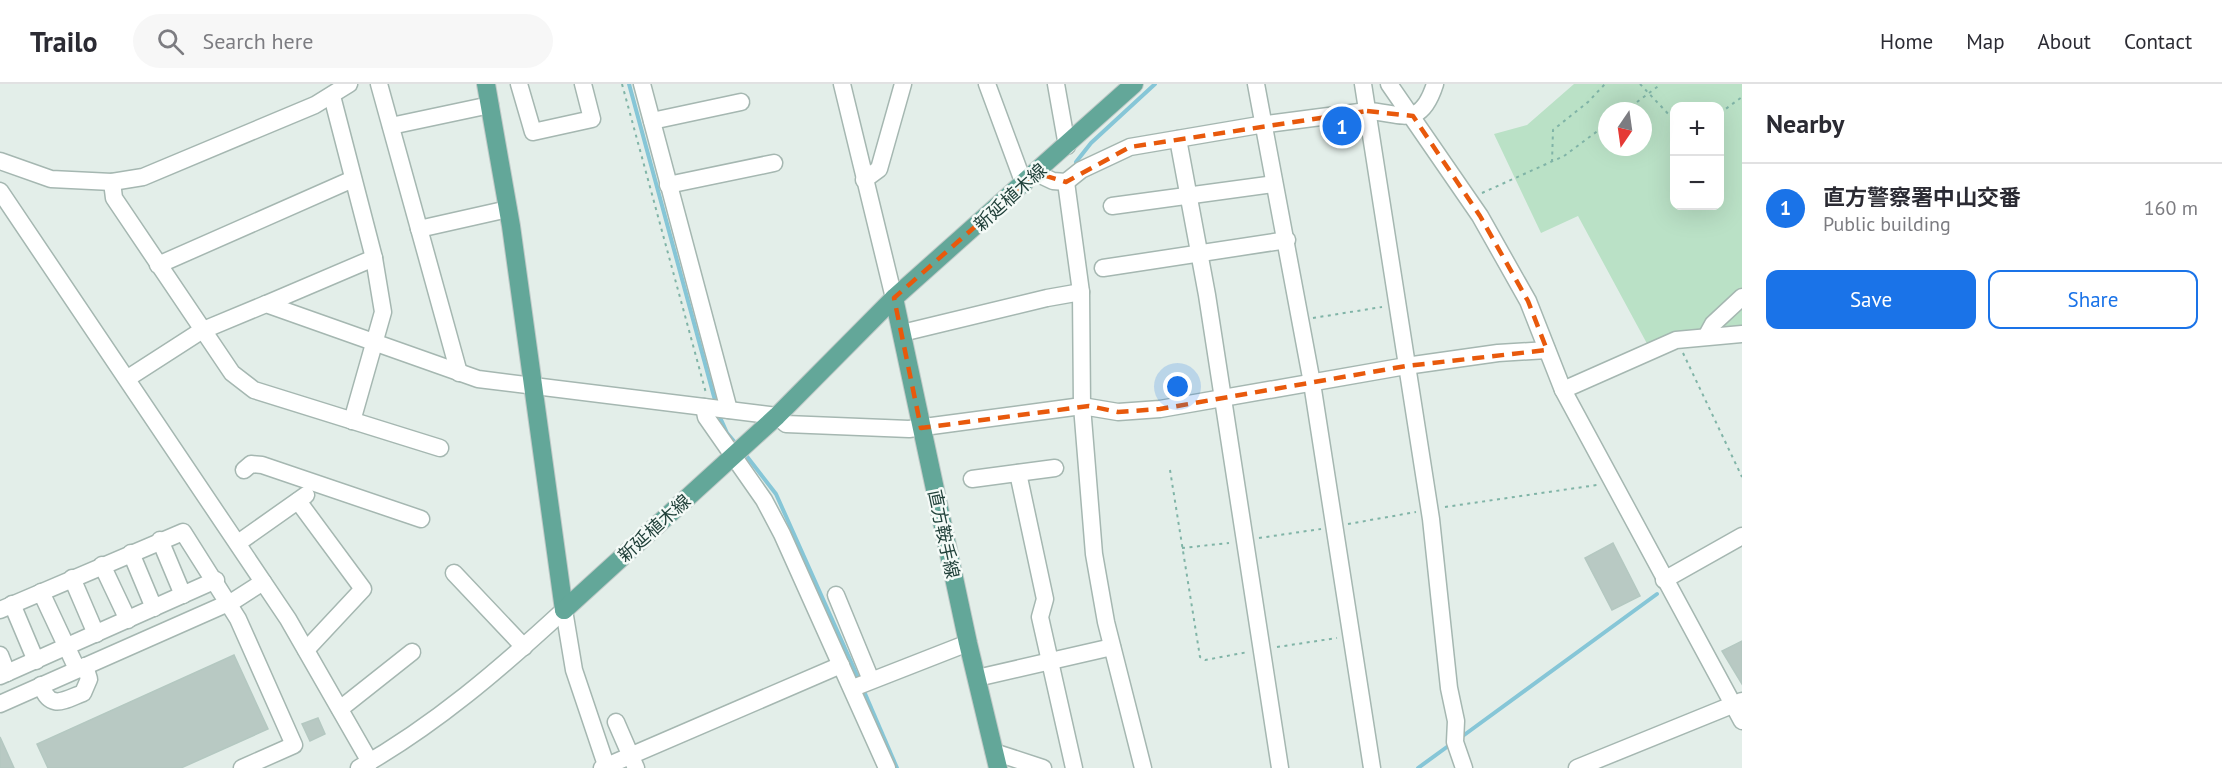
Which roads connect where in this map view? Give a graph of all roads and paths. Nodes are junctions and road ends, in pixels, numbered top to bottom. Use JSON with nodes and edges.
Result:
{"nodes":[{"id":1,"x":350,"y":84,"type":"edge"},
{"id":2,"x":379,"y":84,"type":"edge"},
{"id":3,"x":486,"y":84,"type":"edge"},
{"id":4,"x":519,"y":84,"type":"edge"},
{"id":5,"x":584,"y":84,"type":"edge"},
{"id":6,"x":622,"y":84,"type":"edge"},
{"id":7,"x":642,"y":84,"type":"edge"},
{"id":8,"x":842,"y":84,"type":"edge"},
{"id":9,"x":903,"y":84,"type":"edge"},
{"id":10,"x":987,"y":84,"type":"edge"},
{"id":11,"x":1056,"y":84,"type":"edge"},
{"id":12,"x":1134,"y":84,"type":"edge"},
{"id":13,"x":1256,"y":84,"type":"edge"},
{"id":14,"x":1363,"y":84,"type":"edge"},
{"id":15,"x":1389,"y":84,"type":"edge"},
{"id":16,"x":1435,"y":84,"type":"edge"},
{"id":17,"x":1605,"y":84,"type":"edge"},
{"id":18,"x":1640,"y":84,"type":"edge"},
{"id":19,"x":1661,"y":84,"type":"edge"},
{"id":20,"x":1648,"y":94,"type":"junction"},
{"id":21,"x":332,"y":96,"type":"junction"},
{"id":22,"x":1742,"y":97,"type":"edge"},
{"id":23,"x":741,"y":102,"type":"dead end"},
{"id":24,"x":1637,"y":102,"type":"edge"},
{"id":25,"x":490,"y":105,"type":"junction"},
{"id":26,"x":1724,"y":109,"type":"edge"},
{"id":27,"x":1367,"y":111,"type":"junction"},
{"id":28,"x":1413,"y":116,"type":"junction"},
{"id":29,"x":1670,"y":116,"type":"edge"},
{"id":30,"x":652,"y":121,"type":"junction"},
{"id":31,"x":1263,"y":124,"type":"junction"},
{"id":32,"x":391,"y":126,"type":"junction"},
{"id":33,"x":1598,"y":131,"type":"edge"},
{"id":34,"x":1178,"y":139,"type":"junction"},
{"id":35,"x":1066,"y":146,"type":"junction"},
{"id":36,"x":0,"y":161,"type":"edge"},
{"id":37,"x":1551,"y":162,"type":"junction"},
{"id":38,"x":774,"y":163,"type":"dead end"},
{"id":39,"x":353,"y":179,"type":"junction"},
{"id":40,"x":1030,"y":179,"type":"junction"},
{"id":41,"x":864,"y":180,"type":"junction"},
{"id":42,"x":112,"y":182,"type":"junction"},
{"id":43,"x":1066,"y":182,"type":"junction"},
{"id":44,"x":1274,"y":184,"type":"junction"},
{"id":45,"x":668,"y":185,"type":"junction"},
{"id":46,"x":0,"y":191,"type":"edge"},
{"id":47,"x":1189,"y":195,"type":"junction"},
{"id":48,"x":1469,"y":200,"type":"junction"},
{"id":49,"x":1112,"y":206,"type":"dead end"},
{"id":50,"x":508,"y":209,"type":"junction"},
{"id":51,"x":419,"y":229,"type":"junction"},
{"id":52,"x":1287,"y":240,"type":"junction"},
{"id":53,"x":1199,"y":254,"type":"junction"},
{"id":54,"x":374,"y":258,"type":"junction"},
{"id":55,"x":158,"y":265,"type":"junction"},
{"id":56,"x":1103,"y":268,"type":"dead end"},
{"id":57,"x":1081,"y":292,"type":"junction"},
{"id":58,"x":1742,"y":297,"type":"edge"},
{"id":59,"x":894,"y":298,"type":"junction"},
{"id":60,"x":266,"y":304,"type":"junction"},
{"id":61,"x":1396,"y":305,"type":"junction"},
{"id":62,"x":1301,"y":320,"type":"junction"},
{"id":63,"x":201,"y":331,"type":"junction"},
{"id":64,"x":902,"y":333,"type":"junction"},
{"id":65,"x":1742,"y":334,"type":"edge"},
{"id":66,"x":1707,"y":335,"type":"junction"},
{"id":67,"x":1676,"y":340,"type":"junction"},
{"id":68,"x":375,"y":342,"type":"junction"},
{"id":69,"x":1547,"y":351,"type":"junction"},
{"id":70,"x":1406,"y":366,"type":"junction"},
{"id":71,"x":459,"y":373,"type":"junction"},
{"id":72,"x":128,"y":378,"type":"junction"},
{"id":73,"x":1312,"y":383,"type":"junction"},
{"id":74,"x":534,"y":388,"type":"junction"},
{"id":75,"x":1563,"y":390,"type":"junction"},
{"id":76,"x":1222,"y":399,"type":"junction"},
{"id":77,"x":1082,"y":406,"type":"junction"},
{"id":78,"x":704,"y":407,"type":"junction"},
{"id":79,"x":729,"y":410,"type":"junction"},
{"id":80,"x":777,"y":416,"type":"junction"},
{"id":81,"x":352,"y":421,"type":"junction"},
{"id":82,"x":921,"y":428,"type":"junction"},
{"id":83,"x":441,"y":448,"type":"dead end"},
{"id":84,"x":734,"y":455,"type":"junction"},
{"id":85,"x":1055,"y":468,"type":"dead end"},
{"id":86,"x":244,"y":470,"type":"dead end"},
{"id":87,"x":1170,"y":470,"type":"dead end"},
{"id":88,"x":1018,"y":472,"type":"junction"},
{"id":89,"x":1742,"y":477,"type":"edge"},
{"id":90,"x":972,"y":479,"type":"dead end"},
{"id":91,"x":1612,"y":483,"type":"junction"},
{"id":92,"x":320,"y":485,"type":"junction"},
{"id":93,"x":298,"y":501,"type":"junction"},
{"id":94,"x":1429,"y":510,"type":"junction"},
{"id":95,"x":421,"y":519,"type":"dead end"},
{"id":96,"x":1334,"y":527,"type":"junction"},
{"id":97,"x":1742,"y":536,"type":"edge"},
{"id":98,"x":160,"y":540,"type":"junction"},
{"id":99,"x":1245,"y":540,"type":"junction"},
{"id":100,"x":238,"y":543,"type":"junction"},
{"id":101,"x":1182,"y":549,"type":"junction"},
{"id":102,"x":131,"y":553,"type":"junction"},
{"id":103,"x":102,"y":566,"type":"junction"},
{"id":104,"x":454,"y":573,"type":"dead end"},
{"id":105,"x":72,"y":578,"type":"junction"},
{"id":106,"x":216,"y":580,"type":"junction"},
{"id":107,"x":1664,"y":580,"type":"junction"},
{"id":108,"x":263,"y":582,"type":"junction"},
{"id":109,"x":41,"y":592,"type":"junction"},
{"id":110,"x":183,"y":595,"type":"junction"},
{"id":111,"x":836,"y":595,"type":"dead end"},
{"id":112,"x":228,"y":603,"type":"junction"},
{"id":113,"x":6,"y":607,"type":"edge"},
{"id":114,"x":154,"y":608,"type":"junction"},
{"id":115,"x":564,"y":610,"type":"junction"},
{"id":116,"x":128,"y":620,"type":"junction"},
{"id":117,"x":96,"y":634,"type":"junction"},
{"id":118,"x":1352,"y":636,"type":"junction"},
{"id":119,"x":968,"y":643,"type":"junction"},
{"id":120,"x":67,"y":647,"type":"junction"},
{"id":121,"x":524,"y":647,"type":"junction"},
{"id":122,"x":1112,"y":647,"type":"junction"},
{"id":123,"x":306,"y":650,"type":"junction"},
{"id":124,"x":1263,"y":650,"type":"junction"},
{"id":125,"x":411,"y":652,"type":"dead end"},
{"id":126,"x":0,"y":656,"type":"edge"},
{"id":127,"x":36,"y":661,"type":"junction"},
{"id":128,"x":1050,"y":661,"type":"junction"},
{"id":129,"x":841,"y":665,"type":"junction"},
{"id":130,"x":81,"y":668,"type":"junction"},
{"id":131,"x":4,"y":674,"type":"edge"},
{"id":132,"x":977,"y":678,"type":"junction"},
{"id":133,"x":871,"y":680,"type":"junction"},
{"id":134,"x":41,"y":685,"type":"junction"},
{"id":135,"x":853,"y":688,"type":"junction"},
{"id":136,"x":1737,"y":703,"type":"edge"},
{"id":137,"x":0,"y":704,"type":"edge"},
{"id":138,"x":340,"y":709,"type":"junction"},
{"id":139,"x":1742,"y":721,"type":"edge"},
{"id":140,"x":616,"y":722,"type":"dead end"},
{"id":141,"x":996,"y":760,"type":"edge"},
{"id":142,"x":634,"y":761,"type":"edge"},
{"id":143,"x":364,"y":765,"type":"edge"},
{"id":144,"x":605,"y":767,"type":"edge"},
{"id":145,"x":242,"y":768,"type":"edge"},
{"id":146,"x":887,"y":768,"type":"edge"},
{"id":147,"x":1042,"y":768,"type":"edge"},
{"id":148,"x":1074,"y":768,"type":"edge"},
{"id":149,"x":1143,"y":768,"type":"edge"},
{"id":150,"x":1280,"y":768,"type":"edge"},
{"id":151,"x":1372,"y":768,"type":"edge"},
{"id":152,"x":1464,"y":768,"type":"edge"},
{"id":153,"x":1577,"y":768,"type":"edge"}],
"edges":[{"from":1,"to":21,"type":"street"},
{"from":2,"to":32,"type":"street"},
{"from":3,"to":25,"type":"main road"},
{"from":4,"to":5,"type":"street"},
{"from":6,"to":78,"type":"path"},
{"from":7,"to":30,"type":"street"},
{"from":8,"to":41,"type":"street"},
{"from":9,"to":41,"type":"street"},
{"from":10,"to":40,"type":"street"},
{"from":11,"to":35,"type":"street"},
{"from":12,"to":35,"type":"main road","name":"新延植木線"},
{"from":13,"to":31,"type":"street"},
{"from":14,"to":27,"type":"street"},
{"from":15,"to":28,"type":"street"},
{"from":16,"to":28,"type":"street"},
{"from":17,"to":37,"type":"path"},
{"from":18,"to":20,"type":"path"},
{"from":19,"to":20,"type":"path"},
{"from":20,"to":24,"type":"path"},
{"from":20,"to":29,"type":"path"},
{"from":21,"to":39,"type":"street"},
{"from":21,"to":42,"type":"street"},
{"from":22,"to":26,"type":"path"},
{"from":23,"to":30,"type":"street"},
{"from":25,"to":32,"type":"street"},
{"from":25,"to":50,"type":"main road"},
{"from":27,"to":28,"type":"street"},
{"from":27,"to":31,"type":"street"},
{"from":27,"to":61,"type":"street"},
{"from":28,"to":48,"type":"street"},
{"from":30,"to":45,"type":"street"},
{"from":31,"to":34,"type":"street"},
{"from":31,"to":44,"type":"street"},
{"from":32,"to":51,"type":"street"},
{"from":33,"to":37,"type":"path"},
{"from":34,"to":43,"type":"street"},
{"from":34,"to":47,"type":"street"},
{"from":35,"to":40,"type":"main road","name":"新延植木線"},
{"from":36,"to":42,"type":"street"},
{"from":37,"to":48,"type":"path"},
{"from":38,"to":45,"type":"street"},
{"from":39,"to":54,"type":"street"},
{"from":39,"to":55,"type":"street"},
{"from":40,"to":43,"type":"street"},
{"from":40,"to":59,"type":"main road","name":"新延植木線"},
{"from":41,"to":59,"type":"street"},
{"from":42,"to":55,"type":"street"},
{"from":43,"to":57,"type":"street"},
{"from":44,"to":47,"type":"street"},
{"from":44,"to":52,"type":"street"},
{"from":45,"to":79,"type":"street"},
{"from":46,"to":72,"type":"street"},
{"from":47,"to":49,"type":"street"},
{"from":47,"to":53,"type":"street"},
{"from":48,"to":69,"type":"street"},
{"from":50,"to":51,"type":"street"},
{"from":50,"to":74,"type":"main road"},
{"from":51,"to":71,"type":"street"},
{"from":52,"to":53,"type":"street"},
{"from":52,"to":62,"type":"street"},
{"from":53,"to":56,"type":"street"},
{"from":53,"to":76,"type":"street"},
{"from":54,"to":60,"type":"street"},
{"from":54,"to":68,"type":"street"},
{"from":55,"to":63,"type":"street"},
{"from":57,"to":64,"type":"street"},
{"from":57,"to":77,"type":"street"},
{"from":58,"to":66,"type":"street"},
{"from":59,"to":64,"type":"main road","name":"直方鞍手線"},
{"from":59,"to":80,"type":"main road","name":"新延植木線"},
{"from":60,"to":63,"type":"street"},
{"from":60,"to":68,"type":"street"},
{"from":61,"to":62,"type":"path"},
{"from":61,"to":70,"type":"street"},
{"from":62,"to":73,"type":"street"},
{"from":63,"to":72,"type":"street"},
{"from":63,"to":81,"type":"street"},
{"from":64,"to":82,"type":"main road","name":"直方鞍手線"},
{"from":65,"to":66,"type":"street"},
{"from":66,"to":67,"type":"street"},
{"from":67,"to":75,"type":"street"},
{"from":67,"to":89,"type":"path"},
{"from":68,"to":71,"type":"street"},
{"from":68,"to":81,"type":"street"},
{"from":69,"to":70,"type":"street"},
{"from":69,"to":75,"type":"street"},
{"from":70,"to":73,"type":"street"},
{"from":70,"to":94,"type":"street"},
{"from":71,"to":74,"type":"street"},
{"from":72,"to":100,"type":"street"},
{"from":73,"to":76,"type":"street"},
{"from":73,"to":96,"type":"street"},
{"from":74,"to":78,"type":"street"},
{"from":74,"to":115,"type":"main road"},
{"from":75,"to":91,"type":"street"},
{"from":76,"to":77,"type":"street"},
{"from":76,"to":99,"type":"street"},
{"from":77,"to":82,"type":"street"},
{"from":77,"to":122,"type":"street"},
{"from":78,"to":79,"type":"street"},
{"from":78,"to":84,"type":"street"},
{"from":79,"to":80,"type":"street"},
{"from":80,"to":82,"type":"street"},
{"from":80,"to":84,"type":"main road","name":"新延植木線"},
{"from":81,"to":83,"type":"street"},
{"from":82,"to":119,"type":"main road","name":"直方鞍手線"},
{"from":84,"to":115,"type":"main road","name":"新延植木線"},
{"from":84,"to":129,"type":"street"},
{"from":85,"to":88,"type":"street"},
{"from":86,"to":92,"type":"street"},
{"from":87,"to":101,"type":"path"},
{"from":88,"to":90,"type":"street"},
{"from":88,"to":128,"type":"street"},
{"from":91,"to":94,"type":"path"},
{"from":91,"to":107,"type":"street"},
{"from":92,"to":93,"type":"street"},
{"from":92,"to":95,"type":"street"},
{"from":93,"to":100,"type":"street"},
{"from":93,"to":123,"type":"street"},
{"from":94,"to":96,"type":"path"},
{"from":94,"to":152,"type":"street"},
{"from":96,"to":99,"type":"path"},
{"from":96,"to":118,"type":"street"},
{"from":97,"to":107,"type":"street"},
{"from":98,"to":102,"type":"street"},
{"from":98,"to":106,"type":"street"},
{"from":98,"to":110,"type":"street"},
{"from":99,"to":101,"type":"path"},
{"from":99,"to":124,"type":"street"},
{"from":100,"to":108,"type":"street"},
{"from":101,"to":124,"type":"path"},
{"from":102,"to":103,"type":"street"},
{"from":102,"to":114,"type":"street"},
{"from":103,"to":105,"type":"street"},
{"from":103,"to":116,"type":"street"},
{"from":104,"to":121,"type":"street"},
{"from":105,"to":109,"type":"street"},
{"from":105,"to":117,"type":"street"},
{"from":106,"to":110,"type":"street"},
{"from":106,"to":112,"type":"street"},
{"from":107,"to":136,"type":"street"},
{"from":108,"to":112,"type":"street"},
{"from":108,"to":123,"type":"street"},
{"from":109,"to":113,"type":"street"},
{"from":109,"to":120,"type":"street"},
{"from":110,"to":114,"type":"street"},
{"from":111,"to":133,"type":"street"},
{"from":112,"to":130,"type":"street"},
{"from":112,"to":145,"type":"street"},
{"from":113,"to":127,"type":"street"},
{"from":114,"to":116,"type":"street"},
{"from":115,"to":121,"type":"street"},
{"from":115,"to":144,"type":"street"},
{"from":116,"to":117,"type":"street"},
{"from":117,"to":120,"type":"street"},
{"from":118,"to":124,"type":"path"},
{"from":118,"to":151,"type":"street"},
{"from":119,"to":132,"type":"main road","name":"直方鞍手線"},
{"from":119,"to":133,"type":"street"},
{"from":120,"to":127,"type":"street"},
{"from":120,"to":130,"type":"street"},
{"from":121,"to":143,"type":"street"},
{"from":122,"to":128,"type":"street"},
{"from":122,"to":149,"type":"street"},
{"from":123,"to":138,"type":"street"},
{"from":124,"to":150,"type":"street"},
{"from":125,"to":138,"type":"street"},
{"from":126,"to":131,"type":"street"},
{"from":127,"to":131,"type":"street"},
{"from":128,"to":132,"type":"street"},
{"from":128,"to":148,"type":"street"},
{"from":129,"to":135,"type":"street"},
{"from":129,"to":142,"type":"street"},
{"from":130,"to":134,"type":"street"},
{"from":130,"to":134,"type":"street"},
{"from":132,"to":141,"type":"main road","name":"直方鞍手線"},
{"from":133,"to":135,"type":"street"},
{"from":134,"to":137,"type":"street"},
{"from":135,"to":146,"type":"street"},
{"from":136,"to":139,"type":"street"},
{"from":136,"to":153,"type":"street"},
{"from":138,"to":143,"type":"street"},
{"from":140,"to":142,"type":"street"},
{"from":141,"to":147,"type":"street"},
{"from":142,"to":144,"type":"street"}]}
